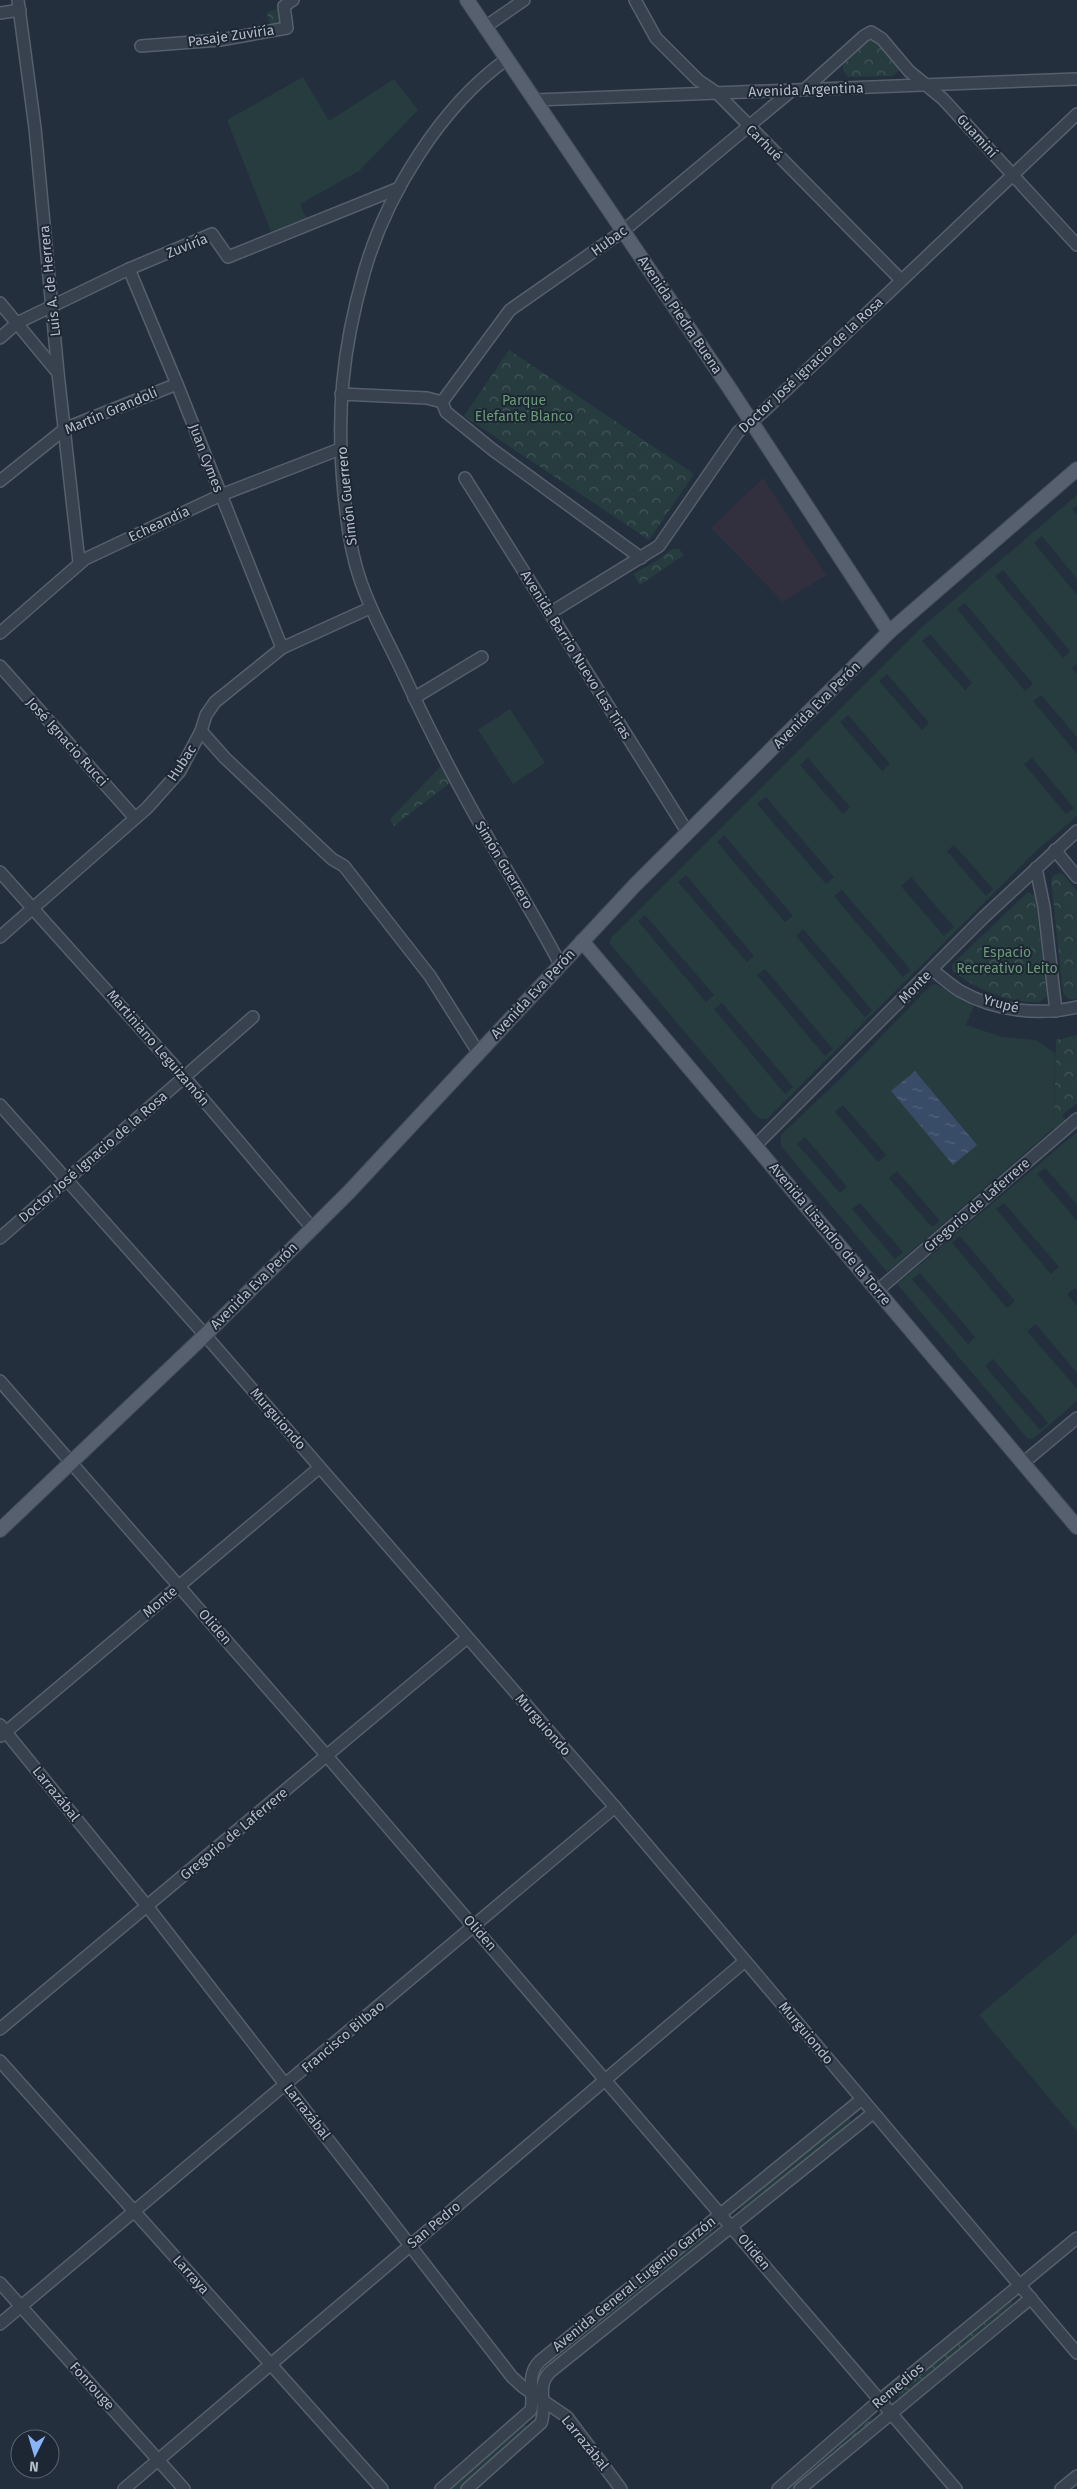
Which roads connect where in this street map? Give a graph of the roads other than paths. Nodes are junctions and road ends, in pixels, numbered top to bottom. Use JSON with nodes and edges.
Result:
{"nodes":[{"id":1,"x":293,"y":0,"type":"edge"},
{"id":2,"x":467,"y":0,"type":"edge"},
{"id":3,"x":524,"y":0,"type":"edge"},
{"id":4,"x":635,"y":0,"type":"edge"},
{"id":5,"x":19,"y":5,"type":"edge"},
{"id":6,"x":0,"y":13,"type":"edge"},
{"id":7,"x":485,"y":27,"type":"junction"},
{"id":8,"x":141,"y":46,"type":"dead end"},
{"id":9,"x":507,"y":58,"type":"junction"},
{"id":10,"x":1077,"y":79,"type":"edge"},
{"id":11,"x":926,"y":84,"type":"junction"},
{"id":12,"x":804,"y":90,"type":"junction"},
{"id":13,"x":791,"y":91,"type":"junction"},
{"id":14,"x":716,"y":93,"type":"junction"},
{"id":15,"x":535,"y":100,"type":"junction"},
{"id":16,"x":1077,"y":114,"type":"edge"},
{"id":17,"x":748,"y":127,"type":"junction"},
{"id":18,"x":1013,"y":176,"type":"junction"},
{"id":19,"x":399,"y":188,"type":"junction"},
{"id":20,"x":623,"y":231,"type":"junction"},
{"id":21,"x":1077,"y":245,"type":"edge"},
{"id":22,"x":129,"y":269,"type":"junction"},
{"id":23,"x":901,"y":280,"type":"junction"},
{"id":24,"x":0,"y":303,"type":"edge"},
{"id":25,"x":53,"y":305,"type":"junction"},
{"id":26,"x":17,"y":323,"type":"junction"},
{"id":27,"x":0,"y":338,"type":"edge"},
{"id":28,"x":58,"y":373,"type":"junction"},
{"id":29,"x":177,"y":384,"type":"junction"},
{"id":30,"x":341,"y":394,"type":"junction"},
{"id":31,"x":442,"y":402,"type":"junction"},
{"id":32,"x":750,"y":421,"type":"junction"},
{"id":33,"x":66,"y":428,"type":"junction"},
{"id":34,"x":340,"y":449,"type":"junction"},
{"id":35,"x":1077,"y":469,"type":"edge"},
{"id":36,"x":465,"y":478,"type":"dead end"},
{"id":37,"x":0,"y":481,"type":"edge"},
{"id":38,"x":221,"y":495,"type":"junction"},
{"id":39,"x":641,"y":558,"type":"junction"},
{"id":40,"x":79,"y":562,"type":"junction"},
{"id":41,"x":370,"y":608,"type":"junction"},
{"id":42,"x":550,"y":613,"type":"junction"},
{"id":43,"x":889,"y":632,"type":"junction"},
{"id":44,"x":0,"y":633,"type":"edge"},
{"id":45,"x":282,"y":648,"type":"junction"},
{"id":46,"x":482,"y":657,"type":"dead end"},
{"id":47,"x":0,"y":666,"type":"edge"},
{"id":48,"x":414,"y":698,"type":"junction"},
{"id":49,"x":201,"y":731,"type":"junction"},
{"id":50,"x":135,"y":818,"type":"junction"},
{"id":51,"x":1077,"y":831,"type":"edge"},
{"id":52,"x":688,"y":833,"type":"junction"},
{"id":53,"x":1055,"y":850,"type":"junction"},
{"id":54,"x":1036,"y":868,"type":"junction"},
{"id":55,"x":0,"y":872,"type":"edge"},
{"id":56,"x":1077,"y":877,"type":"edge"},
{"id":57,"x":33,"y":908,"type":"junction"},
{"id":58,"x":0,"y":937,"type":"edge"},
{"id":59,"x":582,"y":942,"type":"junction"},
{"id":60,"x":560,"y":964,"type":"junction"},
{"id":61,"x":932,"y":970,"type":"junction"},
{"id":62,"x":1077,"y":1007,"type":"edge"},
{"id":63,"x":1056,"y":1011,"type":"junction"},
{"id":64,"x":252,"y":1017,"type":"dead end"},
{"id":65,"x":478,"y":1052,"type":"junction"},
{"id":66,"x":185,"y":1078,"type":"junction"},
{"id":67,"x":0,"y":1105,"type":"edge"},
{"id":68,"x":1077,"y":1119,"type":"edge"},
{"id":69,"x":756,"y":1145,"type":"junction"},
{"id":70,"x":66,"y":1181,"type":"junction"},
{"id":71,"x":312,"y":1228,"type":"junction"},
{"id":72,"x":0,"y":1238,"type":"edge"},
{"id":73,"x":877,"y":1291,"type":"junction"},
{"id":74,"x":205,"y":1335,"type":"junction"},
{"id":75,"x":0,"y":1381,"type":"edge"},
{"id":76,"x":1077,"y":1418,"type":"edge"},
{"id":77,"x":1023,"y":1463,"type":"junction"},
{"id":78,"x":71,"y":1464,"type":"junction"},
{"id":79,"x":320,"y":1468,"type":"junction"},
{"id":80,"x":1077,"y":1527,"type":"edge"},
{"id":81,"x":0,"y":1530,"type":"edge"},
{"id":82,"x":179,"y":1586,"type":"junction"},
{"id":83,"x":467,"y":1638,"type":"junction"},
{"id":84,"x":2,"y":1731,"type":"edge"},
{"id":85,"x":327,"y":1756,"type":"junction"},
{"id":86,"x":615,"y":1807,"type":"junction"},
{"id":87,"x":147,"y":1906,"type":"junction"},
{"id":88,"x":474,"y":1926,"type":"junction"},
{"id":89,"x":745,"y":1961,"type":"junction"},
{"id":90,"x":0,"y":2029,"type":"edge"},
{"id":91,"x":0,"y":2061,"type":"edge"},
{"id":92,"x":606,"y":2078,"type":"junction"},
{"id":93,"x":286,"y":2085,"type":"junction"},
{"id":94,"x":862,"y":2100,"type":"junction"},
{"id":95,"x":874,"y":2113,"type":"junction"},
{"id":96,"x":134,"y":2211,"type":"junction"},
{"id":97,"x":721,"y":2214,"type":"junction"},
{"id":98,"x":732,"y":2226,"type":"junction"},
{"id":99,"x":1077,"y":2238,"type":"edge"},
{"id":100,"x":410,"y":2245,"type":"junction"},
{"id":101,"x":0,"y":2283,"type":"edge"},
{"id":102,"x":1020,"y":2285,"type":"junction"},
{"id":103,"x":1031,"y":2298,"type":"junction"},
{"id":104,"x":21,"y":2306,"type":"junction"},
{"id":105,"x":0,"y":2324,"type":"edge"},
{"id":106,"x":1077,"y":2353,"type":"edge"},
{"id":107,"x":270,"y":2364,"type":"junction"},
{"id":108,"x":531,"y":2393,"type":"junction"},
{"id":109,"x":880,"y":2400,"type":"junction"},
{"id":110,"x":543,"y":2401,"type":"junction"},
{"id":111,"x":892,"y":2412,"type":"junction"},
{"id":112,"x":158,"y":2460,"type":"junction"},
{"id":113,"x":1077,"y":2476,"type":"edge"},
{"id":114,"x":124,"y":2489,"type":"edge"},
{"id":115,"x":184,"y":2489,"type":"edge"},
{"id":116,"x":382,"y":2489,"type":"edge"},
{"id":117,"x":441,"y":2489,"type":"edge"},
{"id":118,"x":467,"y":2489,"type":"edge"},
{"id":119,"x":621,"y":2489,"type":"edge"},
{"id":120,"x":778,"y":2489,"type":"edge"},
{"id":121,"x":800,"y":2489,"type":"edge"},
{"id":122,"x":956,"y":2489,"type":"edge"},
{"id":123,"x":1061,"y":2489,"type":"edge"}],
"edges":[{"from":1,"to":8,"type":"street","name":"Pasaje Zuviría"},
{"from":2,"to":7,"type":"main road","name":"Avenida Piedra Buena"},
{"from":3,"to":7,"type":"street"},
{"from":4,"to":14,"type":"street","name":"Carhué"},
{"from":5,"to":6,"type":"street"},
{"from":5,"to":25,"type":"street","name":"Luis A. de Herrera"},
{"from":7,"to":9,"type":"main road","name":"Avenida Piedra Buena"},
{"from":9,"to":15,"type":"main road","name":"Avenida Piedra Buena"},
{"from":9,"to":19,"type":"street","name":"Simón Guerrero"},
{"from":10,"to":11,"type":"street","name":"Avenida Argentina"},
{"from":11,"to":12,"type":"street","name":"Avenida Argentina"},
{"from":11,"to":12,"type":"street","name":"Guaminí"},
{"from":11,"to":18,"type":"street","name":"Guaminí"},
{"from":12,"to":13,"type":"street","name":"Avenida Argentina"},
{"from":13,"to":14,"type":"street","name":"Avenida Argentina"},
{"from":13,"to":17,"type":"street","name":"Hubac"},
{"from":14,"to":15,"type":"street","name":"Avenida Argentina"},
{"from":14,"to":17,"type":"street","name":"Carhué"},
{"from":15,"to":20,"type":"main road","name":"Avenida Piedra Buena"},
{"from":16,"to":18,"type":"street","name":"Doctor José Ignacio de la Rosa"},
{"from":17,"to":20,"type":"street","name":"Hubac"},
{"from":17,"to":23,"type":"street","name":"Carhué"},
{"from":18,"to":21,"type":"street","name":"Guaminí"},
{"from":18,"to":23,"type":"street","name":"Doctor José Ignacio de la Rosa"},
{"from":19,"to":22,"type":"street","name":"Zuviría"},
{"from":19,"to":30,"type":"street","name":"Simón Guerrero"},
{"from":20,"to":31,"type":"street","name":"Hubac"},
{"from":20,"to":32,"type":"main road","name":"Avenida Piedra Buena"},
{"from":22,"to":25,"type":"street","name":"Zuviría"},
{"from":22,"to":29,"type":"street","name":"Juan Cymes"},
{"from":23,"to":32,"type":"street","name":"Doctor José Ignacio de la Rosa"},
{"from":24,"to":26,"type":"street"},
{"from":25,"to":26,"type":"street","name":"Zuviría"},
{"from":25,"to":28,"type":"street","name":"Luis A. de Herrera"},
{"from":26,"to":27,"type":"street","name":"Zuviría"},
{"from":26,"to":28,"type":"street"},
{"from":28,"to":33,"type":"street","name":"Luis A. de Herrera"},
{"from":29,"to":33,"type":"street","name":"Martín Grandoli"},
{"from":29,"to":38,"type":"street","name":"Juan Cymes"},
{"from":30,"to":31,"type":"street"},
{"from":30,"to":34,"type":"street","name":"Simón Guerrero"},
{"from":31,"to":39,"type":"street"},
{"from":32,"to":39,"type":"street","name":"Doctor José Ignacio de la Rosa"},
{"from":32,"to":43,"type":"main road","name":"Avenida Piedra Buena"},
{"from":33,"to":37,"type":"street","name":"Martín Grandoli"},
{"from":33,"to":40,"type":"street","name":"Luis A. de Herrera"},
{"from":34,"to":38,"type":"street","name":"Echeandía"},
{"from":34,"to":41,"type":"street","name":"Simón Guerrero"},
{"from":35,"to":43,"type":"main road","name":"Avenida Eva Perón"},
{"from":36,"to":42,"type":"street","name":"Avenida Barrio Nuevo Las Tiras"},
{"from":38,"to":40,"type":"street","name":"Echeandía"},
{"from":38,"to":45,"type":"street","name":"Juan Cymes"},
{"from":39,"to":42,"type":"street","name":"Doctor José Ignacio de la Rosa"},
{"from":40,"to":44,"type":"street","name":"Echeandía"},
{"from":41,"to":45,"type":"street","name":"Hubac"},
{"from":41,"to":48,"type":"street","name":"Simón Guerrero"},
{"from":42,"to":52,"type":"street","name":"Avenida Barrio Nuevo Las Tiras"},
{"from":43,"to":52,"type":"main road","name":"Avenida Eva Perón"},
{"from":45,"to":49,"type":"street","name":"Hubac"},
{"from":46,"to":48,"type":"street"},
{"from":47,"to":50,"type":"street","name":"José Ignacio Rucci"},
{"from":48,"to":60,"type":"street","name":"Simón Guerrero"},
{"from":49,"to":50,"type":"street","name":"Hubac"},
{"from":49,"to":65,"type":"street"},
{"from":50,"to":57,"type":"street","name":"Hubac"},
{"from":51,"to":53,"type":"street","name":"Monte"},
{"from":52,"to":59,"type":"main road","name":"Avenida Eva Perón"},
{"from":53,"to":54,"type":"street","name":"Monte"},
{"from":53,"to":56,"type":"street"},
{"from":54,"to":61,"type":"street","name":"Monte"},
{"from":54,"to":63,"type":"street"},
{"from":55,"to":57,"type":"street","name":"Martiniano Leguizamón"},
{"from":57,"to":58,"type":"street","name":"Hubac"},
{"from":57,"to":66,"type":"street","name":"Martiniano Leguizamón"},
{"from":59,"to":60,"type":"main road","name":"Avenida Eva Perón"},
{"from":59,"to":69,"type":"main road","name":"Avenida Lisandro de la Torre"},
{"from":60,"to":65,"type":"main road","name":"Avenida Eva Perón"},
{"from":61,"to":63,"type":"street","name":"Yrupé"},
{"from":61,"to":69,"type":"street","name":"Monte"},
{"from":62,"to":63,"type":"street","name":"Yrupé"},
{"from":64,"to":66,"type":"street","name":"Doctor José Ignacio de la Rosa"},
{"from":65,"to":71,"type":"main road","name":"Avenida Eva Perón"},
{"from":66,"to":70,"type":"street","name":"Doctor José Ignacio de la Rosa"},
{"from":66,"to":71,"type":"street","name":"Martiniano Leguizamón"},
{"from":67,"to":70,"type":"street","name":"Murguiondo"},
{"from":68,"to":73,"type":"street","name":"Gregorio de Laferrere"},
{"from":69,"to":73,"type":"main road","name":"Avenida Lisandro de la Torre"},
{"from":70,"to":72,"type":"street","name":"Doctor José Ignacio de la Rosa"},
{"from":70,"to":74,"type":"street","name":"Murguiondo"},
{"from":71,"to":74,"type":"main road","name":"Avenida Eva Perón"},
{"from":73,"to":77,"type":"main road","name":"Avenida Lisandro de la Torre"},
{"from":74,"to":78,"type":"main road","name":"Avenida Eva Perón"},
{"from":74,"to":79,"type":"street","name":"Murguiondo"},
{"from":75,"to":78,"type":"street","name":"Oliden"},
{"from":76,"to":77,"type":"street"},
{"from":77,"to":80,"type":"main road","name":"Avenida Lisandro de la Torre"},
{"from":78,"to":81,"type":"main road","name":"Avenida Eva Perón"},
{"from":78,"to":82,"type":"street","name":"Oliden"},
{"from":79,"to":82,"type":"street","name":"Monte"},
{"from":79,"to":83,"type":"street","name":"Murguiondo"},
{"from":82,"to":84,"type":"street","name":"Monte"},
{"from":82,"to":85,"type":"street","name":"Oliden"},
{"from":83,"to":85,"type":"street","name":"Gregorio de Laferrere"},
{"from":83,"to":86,"type":"street","name":"Murguiondo"},
{"from":84,"to":87,"type":"street","name":"Larrazábal"},
{"from":85,"to":87,"type":"street","name":"Gregorio de Laferrere"},
{"from":85,"to":88,"type":"street","name":"Oliden"},
{"from":86,"to":88,"type":"street","name":"Francisco Bilbao"},
{"from":86,"to":89,"type":"street","name":"Murguiondo"},
{"from":87,"to":90,"type":"street","name":"Gregorio de Laferrere"},
{"from":87,"to":93,"type":"street","name":"Larrazábal"},
{"from":88,"to":92,"type":"street","name":"Oliden"},
{"from":88,"to":93,"type":"street","name":"Francisco Bilbao"},
{"from":89,"to":92,"type":"street","name":"San Pedro"},
{"from":89,"to":94,"type":"street","name":"Murguiondo"},
{"from":91,"to":96,"type":"street","name":"Larraya"},
{"from":92,"to":97,"type":"street","name":"Oliden"},
{"from":92,"to":100,"type":"street","name":"San Pedro"},
{"from":93,"to":96,"type":"street","name":"Francisco Bilbao"},
{"from":93,"to":100,"type":"street","name":"Larrazábal"},
{"from":94,"to":95,"type":"street","name":"Murguiondo"},
{"from":94,"to":97,"type":"street","name":"Avenida General Eugenio Garzón"},
{"from":95,"to":98,"type":"street","name":"Avenida General Eugenio Garzón"},
{"from":95,"to":102,"type":"street","name":"Murguiondo"},
{"from":96,"to":104,"type":"street","name":"Francisco Bilbao"},
{"from":96,"to":107,"type":"street","name":"Larraya"},
{"from":97,"to":98,"type":"street","name":"Oliden"},
{"from":97,"to":108,"type":"street","name":"Avenida General Eugenio Garzón"},
{"from":98,"to":109,"type":"street","name":"Oliden"},
{"from":98,"to":110,"type":"street","name":"Avenida General Eugenio Garzón"},
{"from":99,"to":102,"type":"street","name":"Remedios"},
{"from":100,"to":107,"type":"street","name":"San Pedro"},
{"from":100,"to":108,"type":"street","name":"Larrazábal"},
{"from":101,"to":104,"type":"street","name":"Fonrouge"},
{"from":102,"to":103,"type":"street","name":"Murguiondo"},
{"from":102,"to":109,"type":"street","name":"Remedios"},
{"from":103,"to":106,"type":"street","name":"Murguiondo"},
{"from":103,"to":111,"type":"street","name":"Remedios"},
{"from":104,"to":105,"type":"street","name":"Francisco Bilbao"},
{"from":104,"to":112,"type":"street","name":"Fonrouge"},
{"from":107,"to":112,"type":"street","name":"San Pedro"},
{"from":107,"to":116,"type":"street","name":"Larraya"},
{"from":108,"to":110,"type":"street","name":"Larrazábal"},
{"from":108,"to":117,"type":"street","name":"Avenida General Eugenio Garzón"},
{"from":109,"to":111,"type":"street","name":"Oliden"},
{"from":109,"to":120,"type":"street","name":"Remedios"},
{"from":110,"to":118,"type":"street","name":"Avenida General Eugenio Garzón"},
{"from":110,"to":119,"type":"street","name":"Larrazábal"},
{"from":111,"to":121,"type":"street","name":"Remedios"},
{"from":111,"to":122,"type":"street","name":"Oliden"},
{"from":112,"to":114,"type":"street","name":"San Pedro"},
{"from":112,"to":115,"type":"street","name":"Fonrouge"},
{"from":113,"to":123,"type":"street"}]}
